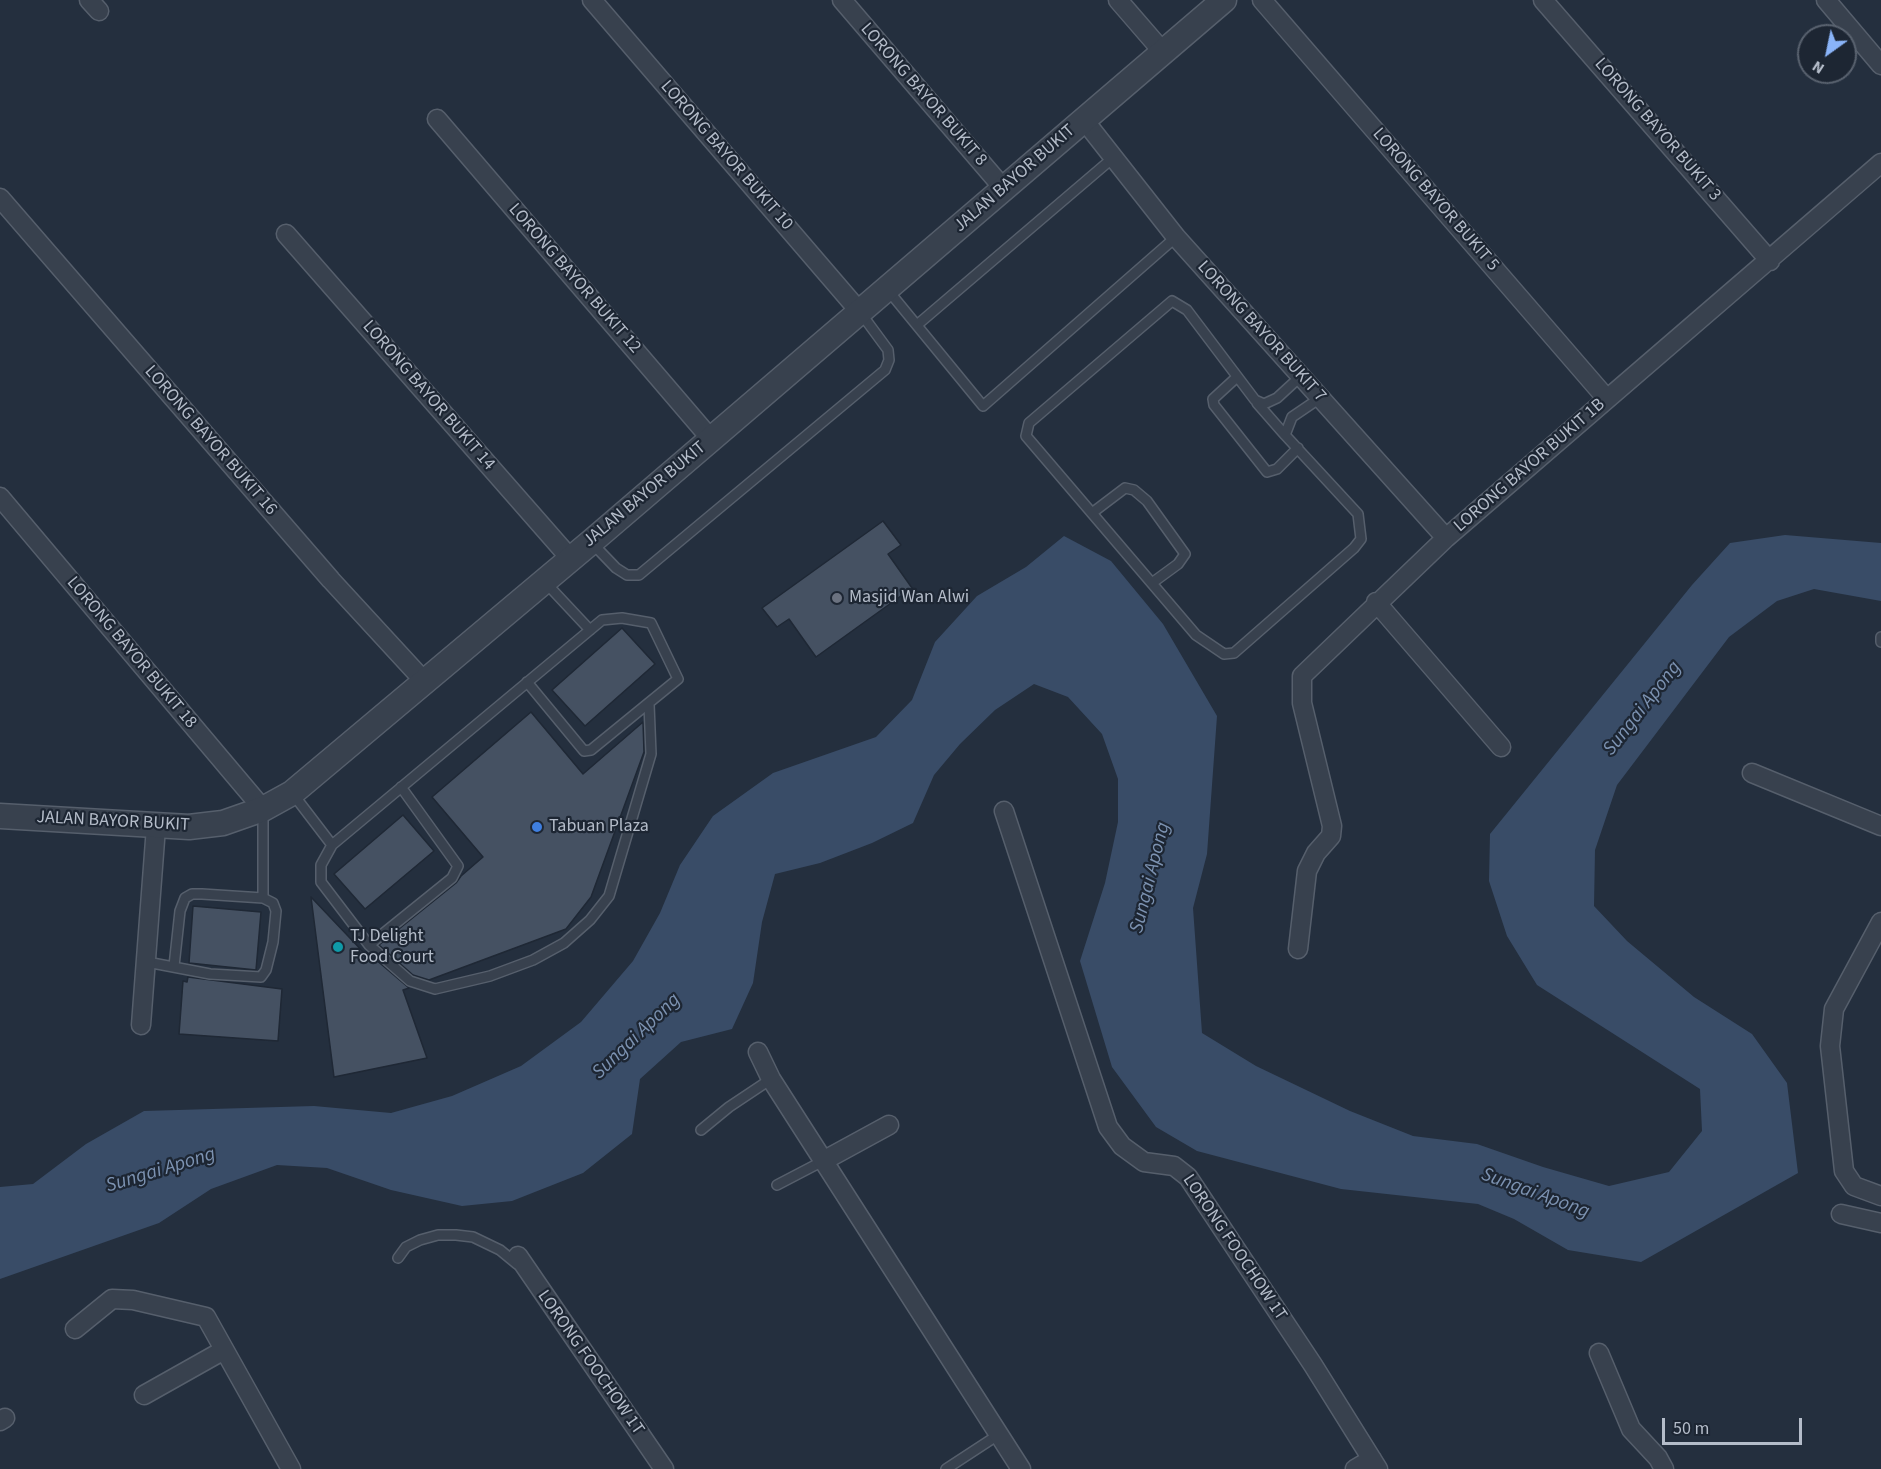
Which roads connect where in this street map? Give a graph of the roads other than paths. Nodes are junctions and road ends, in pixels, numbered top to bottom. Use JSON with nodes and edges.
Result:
{"nodes":[{"id":1,"x":592,"y":0,"type":"edge"},
{"id":2,"x":842,"y":0,"type":"edge"},
{"id":3,"x":1118,"y":0,"type":"edge"},
{"id":4,"x":1224,"y":0,"type":"edge"},
{"id":5,"x":1262,"y":0,"type":"edge"},
{"id":6,"x":1543,"y":0,"type":"edge"},
{"id":7,"x":1826,"y":0,"type":"edge"},
{"id":8,"x":1163,"y":52,"type":"junction"},
{"id":9,"x":1881,"y":65,"type":"edge"},
{"id":10,"x":437,"y":119,"type":"dead end"},
{"id":11,"x":1084,"y":120,"type":"junction"},
{"id":12,"x":1115,"y":157,"type":"junction"},
{"id":13,"x":1881,"y":163,"type":"edge"},
{"id":14,"x":1004,"y":189,"type":"junction"},
{"id":15,"x":0,"y":198,"type":"edge"},
{"id":16,"x":286,"y":234,"type":"dead end"},
{"id":17,"x":1176,"y":237,"type":"junction"},
{"id":18,"x":1770,"y":261,"type":"junction"},
{"id":19,"x":886,"y":289,"type":"junction"},
{"id":20,"x":860,"y":312,"type":"junction"},
{"id":21,"x":918,"y":325,"type":"junction"},
{"id":22,"x":1301,"y":376,"type":"junction"},
{"id":23,"x":1237,"y":377,"type":"junction"},
{"id":24,"x":1320,"y":398,"type":"junction"},
{"id":25,"x":1607,"y":399,"type":"junction"},
{"id":26,"x":1255,"y":400,"type":"junction"},
{"id":27,"x":1285,"y":435,"type":"junction"},
{"id":28,"x":711,"y":439,"type":"junction"},
{"id":29,"x":1298,"y":448,"type":"junction"},
{"id":30,"x":0,"y":496,"type":"edge"},
{"id":31,"x":1092,"y":513,"type":"junction"},
{"id":32,"x":1446,"y":538,"type":"junction"},
{"id":33,"x":591,"y":542,"type":"junction"},
{"id":34,"x":570,"y":558,"type":"junction"},
{"id":35,"x":544,"y":580,"type":"junction"},
{"id":36,"x":1152,"y":582,"type":"junction"},
{"id":37,"x":1376,"y":602,"type":"junction"},
{"id":38,"x":590,"y":630,"type":"junction"},
{"id":39,"x":1881,"y":637,"type":"edge"},
{"id":40,"x":1881,"y":642,"type":"edge"},
{"id":41,"x":424,"y":681,"type":"junction"},
{"id":42,"x":527,"y":682,"type":"junction"},
{"id":43,"x":649,"y":704,"type":"junction"},
{"id":44,"x":1501,"y":747,"type":"dead end"},
{"id":45,"x":1752,"y":772,"type":"dead end"},
{"id":46,"x":401,"y":787,"type":"junction"},
{"id":47,"x":292,"y":793,"type":"junction"},
{"id":48,"x":263,"y":808,"type":"junction"},
{"id":49,"x":1004,"y":811,"type":"dead end"},
{"id":50,"x":0,"y":816,"type":"edge"},
{"id":51,"x":1881,"y":826,"type":"edge"},
{"id":52,"x":156,"y":827,"type":"junction"},
{"id":53,"x":332,"y":845,"type":"junction"},
{"id":54,"x":264,"y":898,"type":"junction"},
{"id":55,"x":1881,"y":922,"type":"edge"},
{"id":56,"x":369,"y":945,"type":"junction"},
{"id":57,"x":1298,"y":949,"type":"dead end"},
{"id":58,"x":147,"y":962,"type":"junction"},
{"id":59,"x":174,"y":966,"type":"junction"},
{"id":60,"x":141,"y":1025,"type":"dead end"},
{"id":61,"x":758,"y":1052,"type":"dead end"},
{"id":62,"x":771,"y":1079,"type":"junction"},
{"id":63,"x":889,"y":1125,"type":"dead end"},
{"id":64,"x":701,"y":1130,"type":"dead end"},
{"id":65,"x":823,"y":1161,"type":"junction"},
{"id":66,"x":777,"y":1185,"type":"dead end"},
{"id":67,"x":1881,"y":1196,"type":"edge"},
{"id":68,"x":1841,"y":1214,"type":"dead end"},
{"id":69,"x":1881,"y":1223,"type":"edge"},
{"id":70,"x":518,"y":1256,"type":"dead end"},
{"id":71,"x":398,"y":1258,"type":"dead end"},
{"id":72,"x":528,"y":1273,"type":"junction"},
{"id":73,"x":75,"y":1329,"type":"dead end"},
{"id":74,"x":224,"y":1350,"type":"junction"},
{"id":75,"x":1599,"y":1353,"type":"dead end"},
{"id":76,"x":144,"y":1395,"type":"dead end"},
{"id":77,"x":998,"y":1435,"type":"junction"},
{"id":78,"x":1375,"y":1464,"type":"edge"},
{"id":79,"x":291,"y":1469,"type":"edge"},
{"id":80,"x":664,"y":1469,"type":"edge"},
{"id":81,"x":946,"y":1469,"type":"edge"},
{"id":82,"x":1021,"y":1469,"type":"edge"},
{"id":83,"x":1355,"y":1469,"type":"edge"},
{"id":84,"x":1664,"y":1469,"type":"edge"}],
"edges":[{"from":1,"to":20,"type":"street","name":"LORONG BAYOR BUKIT 10"},
{"from":2,"to":14,"type":"street","name":"LORONG BAYOR BUKIT 8"},
{"from":3,"to":8,"type":"street"},
{"from":4,"to":8,"type":"street","name":"JALAN BAYOR BUKIT"},
{"from":5,"to":25,"type":"street","name":"LORONG BAYOR BUKIT 5"},
{"from":6,"to":18,"type":"street","name":"LORONG BAYOR BUKIT 3"},
{"from":7,"to":9,"type":"street"},
{"from":8,"to":11,"type":"street","name":"JALAN BAYOR BUKIT"},
{"from":10,"to":28,"type":"street","name":"LORONG BAYOR BUKIT 12"},
{"from":11,"to":12,"type":"street","name":"LORONG BAYOR BUKIT 7"},
{"from":11,"to":14,"type":"street","name":"JALAN BAYOR BUKIT"},
{"from":12,"to":17,"type":"street","name":"LORONG BAYOR BUKIT 7"},
{"from":12,"to":21,"type":"lane"},
{"from":13,"to":18,"type":"street","name":"LORONG BAYOR BUKIT 1B"},
{"from":14,"to":19,"type":"street","name":"JALAN BAYOR BUKIT"},
{"from":15,"to":41,"type":"street","name":"LORONG BAYOR BUKIT 16"},
{"from":16,"to":34,"type":"street","name":"LORONG BAYOR BUKIT 14"},
{"from":17,"to":21,"type":"lane"},
{"from":17,"to":22,"type":"street","name":"LORONG BAYOR BUKIT 7"},
{"from":18,"to":25,"type":"street","name":"LORONG BAYOR BUKIT 1B"},
{"from":19,"to":20,"type":"street","name":"JALAN BAYOR BUKIT"},
{"from":19,"to":21,"type":"lane"},
{"from":20,"to":28,"type":"street","name":"JALAN BAYOR BUKIT"},
{"from":20,"to":33,"type":"lane"},
{"from":22,"to":24,"type":"street","name":"LORONG BAYOR BUKIT 7"},
{"from":22,"to":26,"type":"lane"},
{"from":23,"to":26,"type":"lane"},
{"from":23,"to":29,"type":"lane"},
{"from":23,"to":31,"type":"lane"},
{"from":24,"to":27,"type":"lane"},
{"from":24,"to":32,"type":"street","name":"LORONG BAYOR BUKIT 7"},
{"from":25,"to":32,"type":"street","name":"LORONG BAYOR BUKIT 1B"},
{"from":26,"to":27,"type":"lane"},
{"from":27,"to":29,"type":"lane"},
{"from":28,"to":33,"type":"street","name":"JALAN BAYOR BUKIT"},
{"from":29,"to":36,"type":"lane"},
{"from":30,"to":48,"type":"street","name":"LORONG BAYOR BUKIT 18"},
{"from":31,"to":36,"type":"lane"},
{"from":31,"to":36,"type":"lane"},
{"from":32,"to":37,"type":"street","name":"LORONG BAYOR BUKIT 1B"},
{"from":33,"to":34,"type":"street","name":"JALAN BAYOR BUKIT"},
{"from":34,"to":35,"type":"street","name":"JALAN BAYOR BUKIT"},
{"from":35,"to":38,"type":"lane"},
{"from":35,"to":41,"type":"street","name":"JALAN BAYOR BUKIT"},
{"from":37,"to":44,"type":"street"},
{"from":37,"to":57,"type":"street","name":"LORONG BAYOR BUKIT 1B"},
{"from":38,"to":42,"type":"lane"},
{"from":38,"to":43,"type":"lane"},
{"from":39,"to":40,"type":"lane"},
{"from":41,"to":47,"type":"street","name":"JALAN BAYOR BUKIT"},
{"from":42,"to":43,"type":"lane"},
{"from":42,"to":46,"type":"lane"},
{"from":43,"to":56,"type":"lane"},
{"from":45,"to":51,"type":"street"},
{"from":46,"to":53,"type":"lane"},
{"from":46,"to":56,"type":"lane"},
{"from":47,"to":48,"type":"street","name":"JALAN BAYOR BUKIT"},
{"from":47,"to":53,"type":"lane"},
{"from":48,"to":52,"type":"street","name":"JALAN BAYOR BUKIT"},
{"from":48,"to":54,"type":"lane"},
{"from":49,"to":78,"type":"street","name":"LORONG FOOCHOW 1T"},
{"from":50,"to":52,"type":"street","name":"JALAN BAYOR BUKIT"},
{"from":52,"to":58,"type":"street"},
{"from":53,"to":56,"type":"lane"},
{"from":54,"to":59,"type":"lane"},
{"from":54,"to":59,"type":"lane"},
{"from":55,"to":67,"type":"street"},
{"from":58,"to":59,"type":"lane"},
{"from":58,"to":60,"type":"street"},
{"from":61,"to":62,"type":"street"},
{"from":62,"to":64,"type":"lane"},
{"from":62,"to":65,"type":"street"},
{"from":63,"to":65,"type":"street"},
{"from":65,"to":66,"type":"lane"},
{"from":65,"to":77,"type":"street"},
{"from":68,"to":69,"type":"street"},
{"from":70,"to":72,"type":"street","name":"LORONG FOOCHOW 1T"},
{"from":71,"to":72,"type":"lane"},
{"from":72,"to":80,"type":"street","name":"LORONG FOOCHOW 1T"},
{"from":73,"to":74,"type":"street"},
{"from":74,"to":76,"type":"street"},
{"from":74,"to":79,"type":"street"},
{"from":75,"to":84,"type":"street"},
{"from":77,"to":81,"type":"lane"},
{"from":77,"to":82,"type":"street"},
{"from":78,"to":83,"type":"street"}]}
